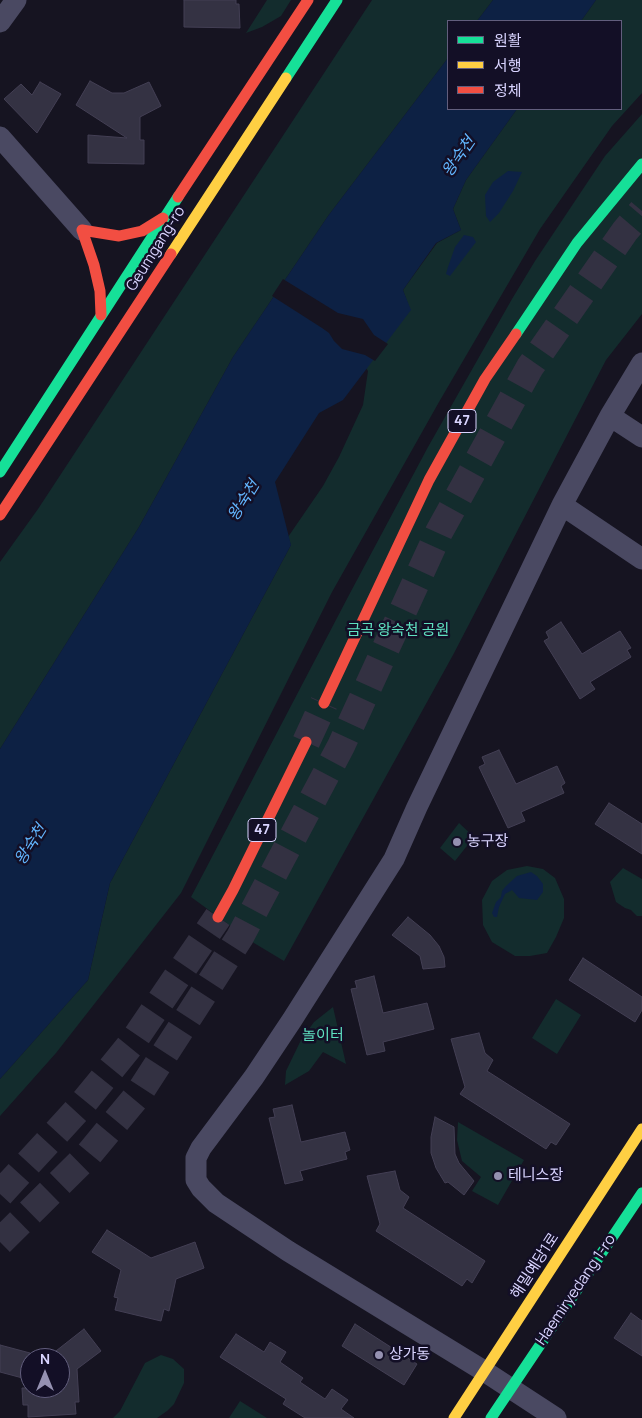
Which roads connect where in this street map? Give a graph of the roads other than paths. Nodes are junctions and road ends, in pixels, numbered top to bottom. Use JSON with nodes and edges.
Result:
{"nodes":[{"id":1,"x":16,"y":0,"type":"edge"},
{"id":2,"x":308,"y":0,"type":"edge"},
{"id":3,"x":337,"y":0,"type":"edge"},
{"id":4,"x":0,"y":22,"type":"edge"},
{"id":5,"x":0,"y":137,"type":"edge"},
{"id":6,"x":642,"y":164,"type":"edge"},
{"id":7,"x":164,"y":217,"type":"junction"},
{"id":8,"x":82,"y":230,"type":"junction"},
{"id":9,"x":101,"y":315,"type":"junction"},
{"id":10,"x":642,"y":363,"type":"edge"},
{"id":11,"x":610,"y":416,"type":"junction"},
{"id":12,"x":642,"y":438,"type":"edge"},
{"id":13,"x":0,"y":472,"type":"edge"},
{"id":14,"x":562,"y":505,"type":"junction"},
{"id":15,"x":0,"y":515,"type":"edge"},
{"id":16,"x":642,"y":558,"type":"edge"},
{"id":17,"x":324,"y":703,"type":"tunnel mouth"},
{"id":18,"x":306,"y":742,"type":"tunnel mouth"},
{"id":19,"x":218,"y":917,"type":"tunnel mouth"},
{"id":20,"x":642,"y":1129,"type":"edge"},
{"id":21,"x":642,"y":1192,"type":"edge"},
{"id":22,"x":484,"y":1371,"type":"junction"},
{"id":23,"x":510,"y":1388,"type":"junction"},
{"id":24,"x":454,"y":1418,"type":"edge"},
{"id":25,"x":491,"y":1418,"type":"edge"},
{"id":26,"x":556,"y":1418,"type":"edge"}],
"edges":[{"from":1,"to":4,"type":"street"},
{"from":2,"to":7,"type":"main road","name":"Geumgang-ro"},
{"from":3,"to":15,"type":"main road","name":"Geumgang-ro"},
{"from":5,"to":8,"type":"street"},
{"from":6,"to":17,"type":"main road","number":"47"},
{"from":7,"to":8,"type":"main road"},
{"from":7,"to":9,"type":"main road","name":"Geumgang-ro"},
{"from":8,"to":9,"type":"main road"},
{"from":9,"to":13,"type":"main road","name":"Geumgang-ro"},
{"from":10,"to":11,"type":"street"},
{"from":11,"to":12,"type":"street"},
{"from":11,"to":14,"type":"street"},
{"from":14,"to":16,"type":"street"},
{"from":14,"to":22,"type":"street"},
{"from":18,"to":19,"type":"main road","number":"47"},
{"from":20,"to":22,"type":"main road","name":"해밀예당1로"},
{"from":21,"to":23,"type":"main road","name":"Haemiryedang 1-ro"},
{"from":22,"to":23,"type":"street"},
{"from":22,"to":24,"type":"main road","name":"해밀예당1로"},
{"from":23,"to":25,"type":"main road","name":"Haemiryedang 1-ro"},
{"from":23,"to":26,"type":"street"}]}
